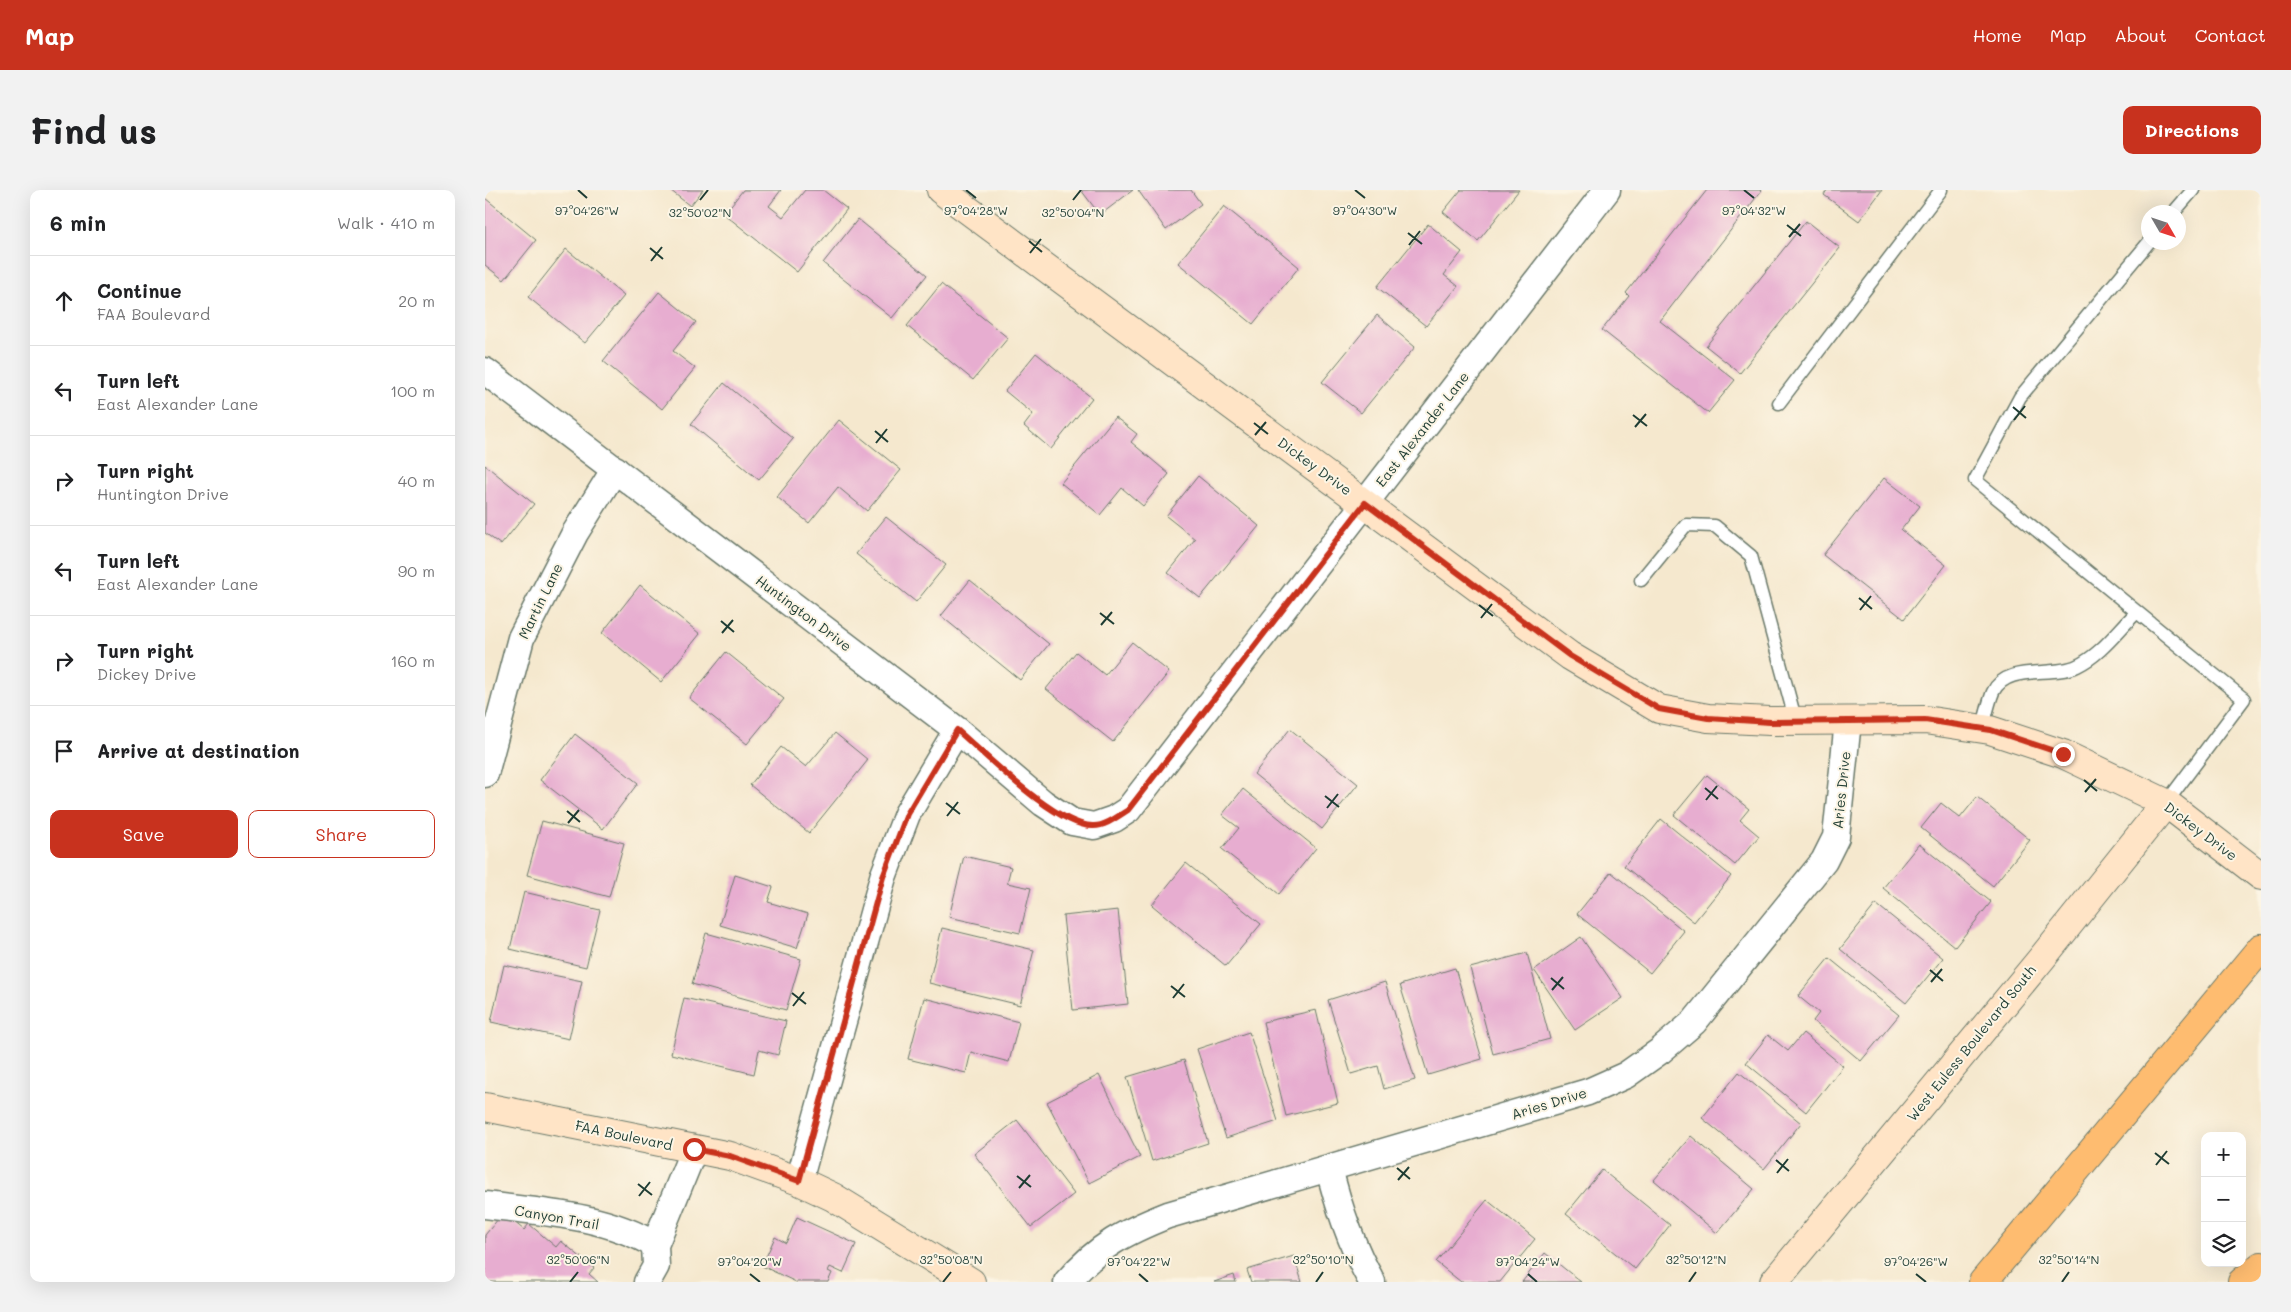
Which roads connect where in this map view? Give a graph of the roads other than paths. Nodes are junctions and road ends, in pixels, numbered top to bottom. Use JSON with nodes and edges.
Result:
{"nodes":[{"id":1,"x":1607,"y":190,"type":"edge"},
{"id":2,"x":1941,"y":190,"type":"edge"},
{"id":3,"x":2193,"y":190,"type":"edge"},
{"id":4,"x":952,"y":194,"type":"edge"},
{"id":5,"x":2180,"y":205,"type":"edge"},
{"id":6,"x":2142,"y":250,"type":"edge"},
{"id":7,"x":485,"y":371,"type":"edge"},
{"id":8,"x":1779,"y":403,"type":"dead end"},
{"id":9,"x":615,"y":469,"type":"junction"},
{"id":10,"x":1365,"y":503,"type":"junction"},
{"id":11,"x":1641,"y":580,"type":"dead end"},
{"id":12,"x":2137,"y":612,"type":"junction"},
{"id":13,"x":1849,"y":721,"type":"junction"},
{"id":14,"x":1796,"y":722,"type":"junction"},
{"id":15,"x":1982,"y":729,"type":"junction"},
{"id":16,"x":957,"y":730,"type":"junction"},
{"id":17,"x":485,"y":774,"type":"edge"},
{"id":18,"x":2166,"y":803,"type":"junction"},
{"id":19,"x":1128,"y":810,"type":"joint"},
{"id":20,"x":2261,"y":876,"type":"edge"},
{"id":21,"x":2261,"y":948,"type":"edge"},
{"id":22,"x":485,"y":1107,"type":"edge"},
{"id":23,"x":694,"y":1149,"type":"junction"},
{"id":24,"x":1329,"y":1168,"type":"junction"},
{"id":25,"x":799,"y":1181,"type":"junction"},
{"id":26,"x":485,"y":1205,"type":"edge"},
{"id":27,"x":655,"y":1244,"type":"junction"},
{"id":28,"x":2261,"y":1266,"type":"edge"},
{"id":29,"x":647,"y":1282,"type":"edge"},
{"id":30,"x":971,"y":1282,"type":"edge"},
{"id":31,"x":1067,"y":1282,"type":"edge"},
{"id":32,"x":1371,"y":1282,"type":"edge"},
{"id":33,"x":1774,"y":1282,"type":"edge"},
{"id":34,"x":1983,"y":1282,"type":"edge"},
{"id":35,"x":2242,"y":1282,"type":"edge"}],
"edges":[{"from":1,"to":10,"type":"street","name":"East Alexander Lane"},
{"from":2,"to":8,"type":"lane"},
{"from":3,"to":5,"type":"lane"},
{"from":4,"to":10,"type":"street","name":"Dickey Drive"},
{"from":6,"to":12,"type":"lane"},
{"from":7,"to":9,"type":"street","name":"Huntington Drive"},
{"from":9,"to":16,"type":"street","name":"Huntington Drive"},
{"from":9,"to":17,"type":"street","name":"Martin Lane"},
{"from":10,"to":14,"type":"street","name":"Dickey Drive"},
{"from":10,"to":19,"type":"street","name":"East Alexander Lane"},
{"from":11,"to":14,"type":"lane"},
{"from":12,"to":15,"type":"lane"},
{"from":12,"to":18,"type":"lane"},
{"from":13,"to":14,"type":"street","name":"Dickey Drive"},
{"from":13,"to":15,"type":"street","name":"Dickey Drive"},
{"from":13,"to":24,"type":"street","name":"Aries Drive"},
{"from":15,"to":18,"type":"street","name":"Dickey Drive"},
{"from":16,"to":19,"type":"street","name":"Huntington Drive"},
{"from":16,"to":25,"type":"street"},
{"from":18,"to":20,"type":"street","name":"Dickey Drive"},
{"from":18,"to":33,"type":"street","name":"West Euless Boulevard South"},
{"from":21,"to":34,"type":"highway"},
{"from":22,"to":23,"type":"street","name":"FAA Boulevard"},
{"from":23,"to":25,"type":"street","name":"FAA Boulevard"},
{"from":23,"to":27,"type":"street"},
{"from":24,"to":31,"type":"street","name":"Aries Drive"},
{"from":24,"to":32,"type":"street"},
{"from":25,"to":30,"type":"street","name":"FAA Boulevard"},
{"from":26,"to":27,"type":"street","name":"Canyon Trail"},
{"from":27,"to":29,"type":"street"},
{"from":28,"to":35,"type":"highway"}]}
